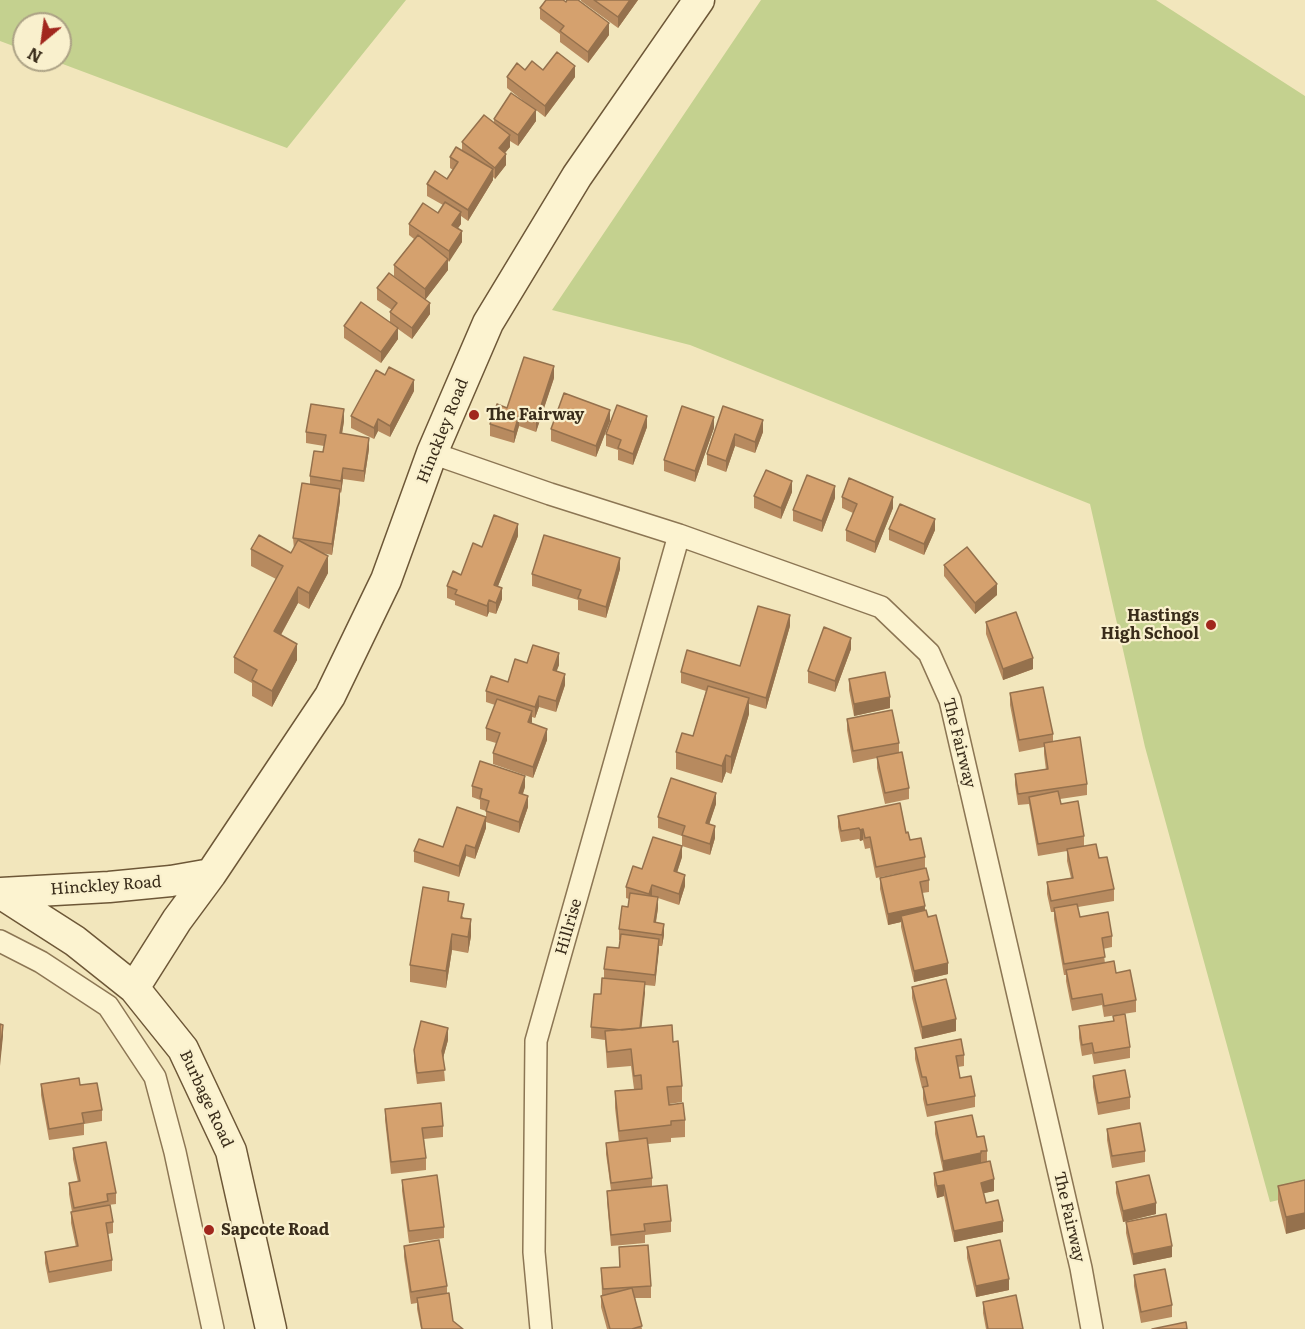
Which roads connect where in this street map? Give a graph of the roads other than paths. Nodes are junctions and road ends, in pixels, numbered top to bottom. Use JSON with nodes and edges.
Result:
{"nodes":[{"id":1,"x":699,"y":0,"type":"edge"},
{"id":2,"x":432,"y":453,"type":"junction"},
{"id":3,"x":679,"y":535,"type":"junction"},
{"id":4,"x":211,"y":873,"type":"junction"},
{"id":5,"x":1,"y":893,"type":"edge"},
{"id":6,"x":0,"y":941,"type":"edge"},
{"id":7,"x":134,"y":988,"type":"junction"},
{"id":8,"x":213,"y":1329,"type":"edge"},
{"id":9,"x":271,"y":1329,"type":"edge"},
{"id":10,"x":541,"y":1329,"type":"edge"},
{"id":11,"x":1092,"y":1329,"type":"edge"}],
"edges":[{"from":1,"to":2,"type":"main road","name":"Hinckley Road"},
{"from":2,"to":3,"type":"street","name":"The Fairway"},
{"from":2,"to":4,"type":"main road","name":"Hinckley Road"},
{"from":3,"to":10,"type":"street","name":"Hillrise"},
{"from":3,"to":11,"type":"street","name":"The Fairway"},
{"from":4,"to":5,"type":"main road","name":"Hinckley Road"},
{"from":4,"to":7,"type":"main road","name":"Hinckley Road"},
{"from":5,"to":7,"type":"main road"},
{"from":6,"to":8,"type":"street"},
{"from":7,"to":9,"type":"main road","name":"Burbage Road"}]}
